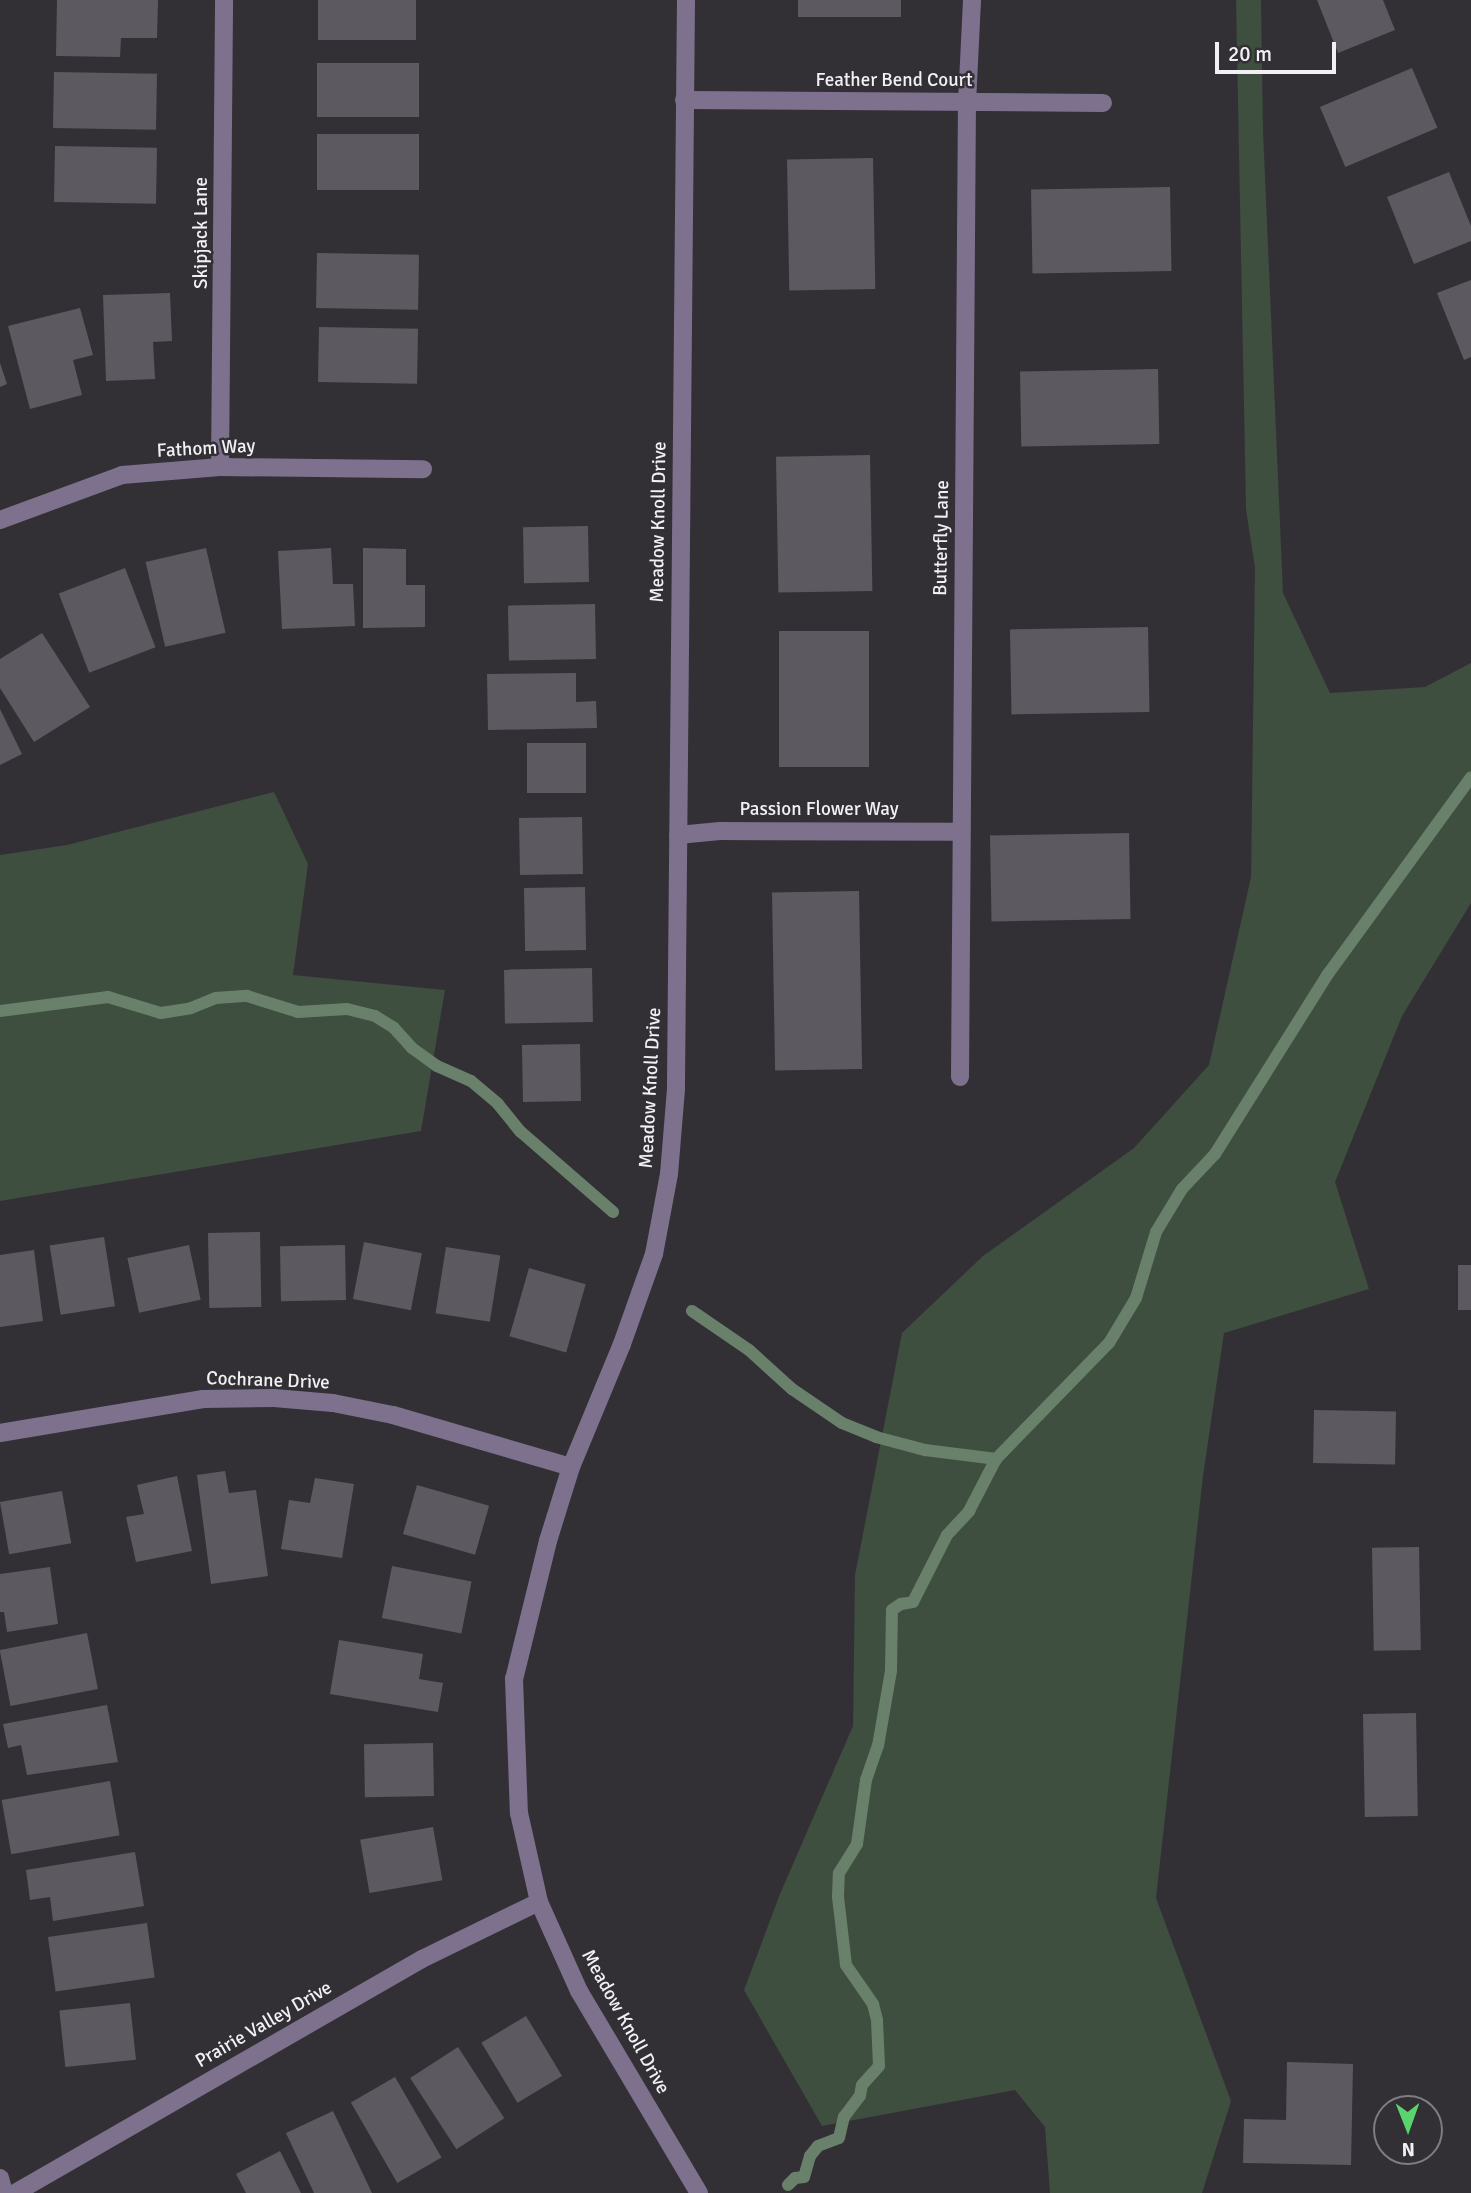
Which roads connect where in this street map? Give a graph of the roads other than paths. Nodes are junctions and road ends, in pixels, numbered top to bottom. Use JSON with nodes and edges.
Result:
{"nodes":[{"id":1,"x":224,"y":0,"type":"edge"},
{"id":2,"x":686,"y":0,"type":"edge"},
{"id":3,"x":972,"y":0,"type":"edge"},
{"id":4,"x":684,"y":100,"type":"junction"},
{"id":5,"x":967,"y":103,"type":"junction"},
{"id":6,"x":1103,"y":103,"type":"dead end"},
{"id":7,"x":220,"y":467,"type":"junction"},
{"id":8,"x":423,"y":469,"type":"dead end"},
{"id":9,"x":0,"y":520,"type":"edge"},
{"id":10,"x":961,"y":832,"type":"junction"},
{"id":11,"x":677,"y":835,"type":"junction"},
{"id":12,"x":960,"y":1077,"type":"dead end"},
{"id":13,"x":0,"y":1433,"type":"edge"},
{"id":14,"x":571,"y":1467,"type":"junction"},
{"id":15,"x":539,"y":1902,"type":"junction"},
{"id":16,"x":0,"y":2179,"type":"edge"},
{"id":17,"x":4,"y":2193,"type":"edge"},
{"id":18,"x":15,"y":2193,"type":"edge"},
{"id":19,"x":699,"y":2193,"type":"edge"}],
"edges":[{"from":1,"to":7,"type":"street","name":"Skipjack Lane"},
{"from":2,"to":4,"type":"street","name":"Meadow Knoll Drive"},
{"from":3,"to":5,"type":"street","name":"Butterfly Lane"},
{"from":4,"to":5,"type":"street","name":"Feather Bend Court"},
{"from":4,"to":11,"type":"street","name":"Meadow Knoll Drive"},
{"from":5,"to":6,"type":"street","name":"Feather Bend Court"},
{"from":5,"to":10,"type":"street","name":"Butterfly Lane"},
{"from":7,"to":8,"type":"street","name":"Fathom Way"},
{"from":7,"to":9,"type":"street","name":"Fathom Way"},
{"from":10,"to":11,"type":"street","name":"Passion Flower Way"},
{"from":10,"to":12,"type":"street","name":"Butterfly Lane"},
{"from":11,"to":14,"type":"street","name":"Meadow Knoll Drive"},
{"from":13,"to":14,"type":"street","name":"Cochrane Drive"},
{"from":14,"to":15,"type":"street","name":"Meadow Knoll Drive"},
{"from":15,"to":18,"type":"street","name":"Prairie Valley Drive"},
{"from":15,"to":19,"type":"street","name":"Meadow Knoll Drive"},
{"from":16,"to":17,"type":"street"}]}
